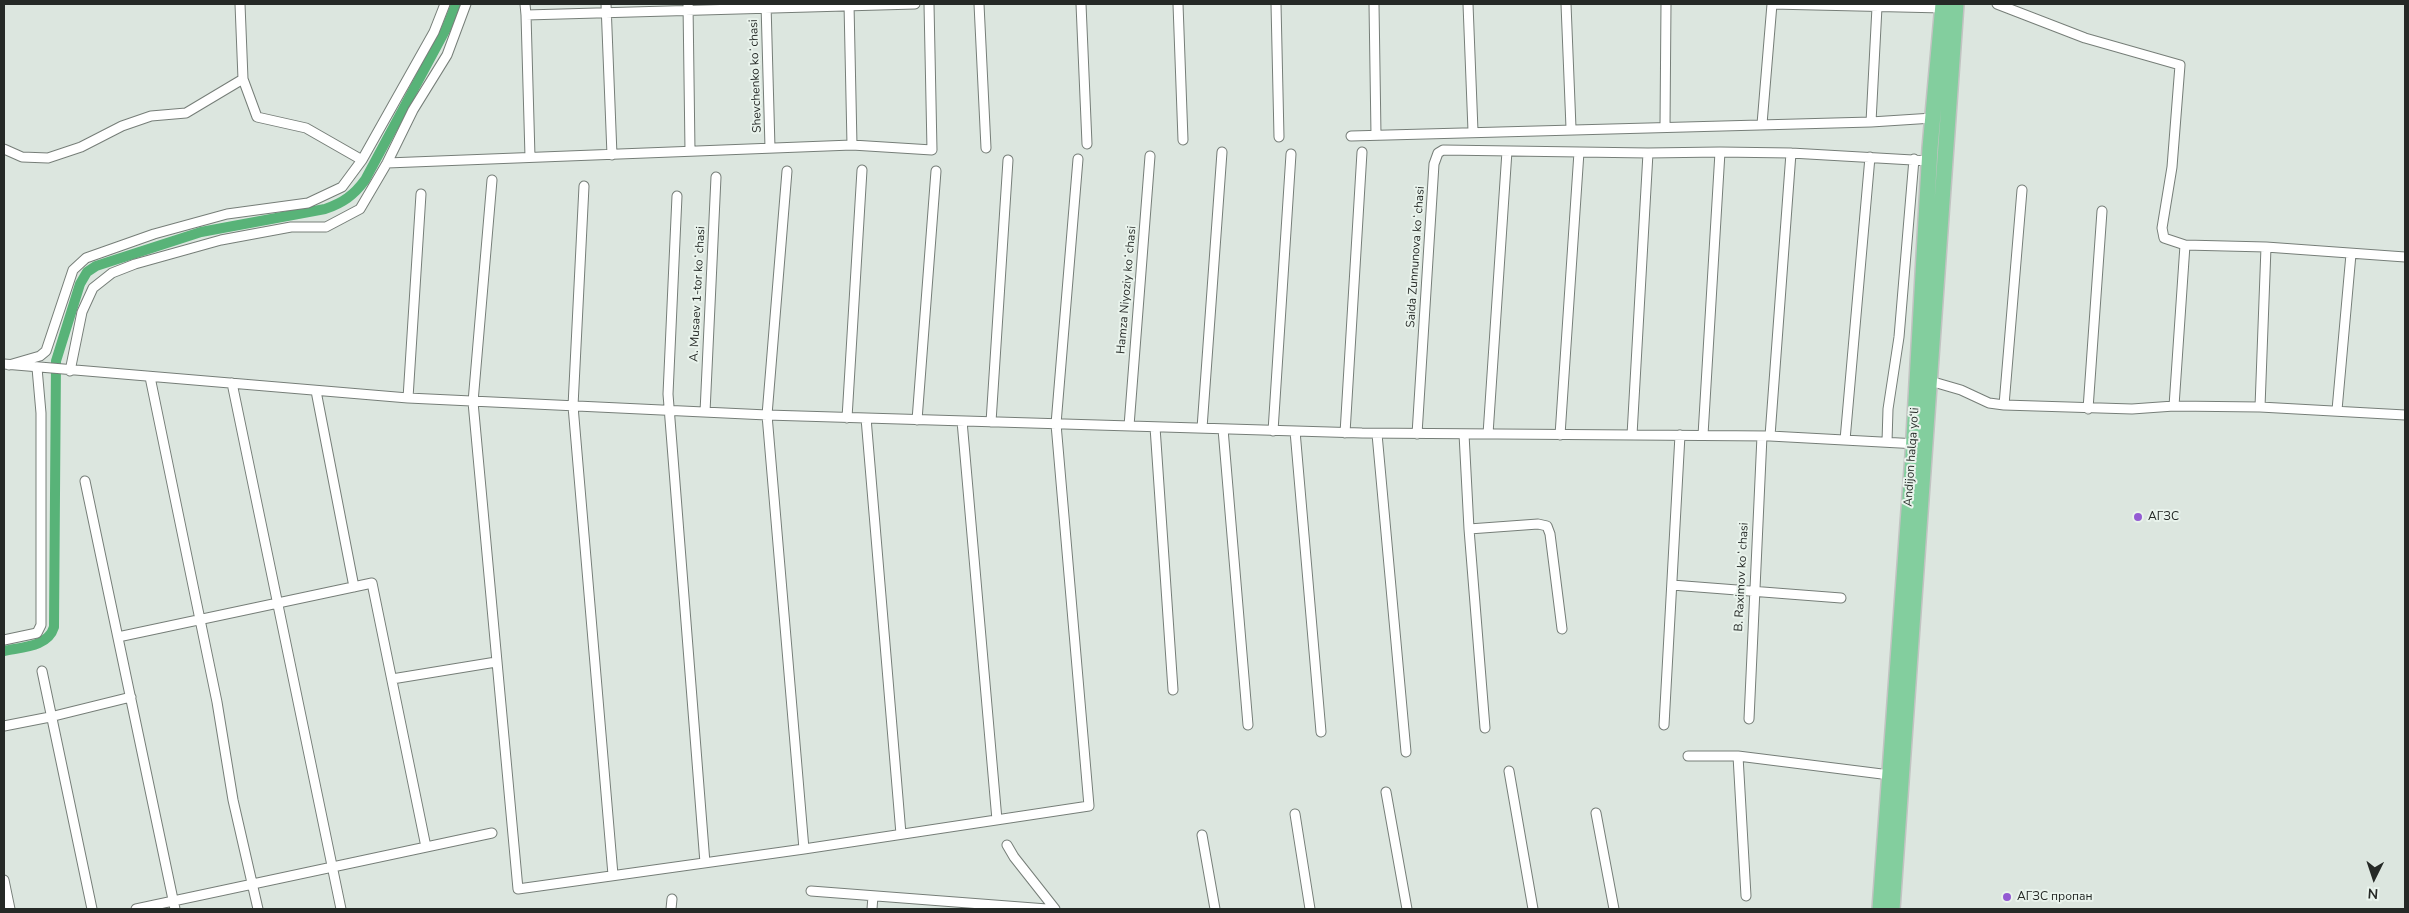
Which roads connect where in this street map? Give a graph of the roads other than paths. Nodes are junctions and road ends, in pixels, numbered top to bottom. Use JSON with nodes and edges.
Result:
{"nodes":[{"id":1,"x":240,"y":4,"type":"edge"},
{"id":2,"x":445,"y":4,"type":"edge"},
{"id":3,"x":466,"y":4,"type":"edge"},
{"id":4,"x":525,"y":4,"type":"edge"},
{"id":5,"x":915,"y":4,"type":"edge"},
{"id":6,"x":929,"y":4,"type":"edge"},
{"id":7,"x":979,"y":4,"type":"edge"},
{"id":8,"x":1081,"y":4,"type":"edge"},
{"id":9,"x":1178,"y":4,"type":"edge"},
{"id":10,"x":1276,"y":4,"type":"edge"},
{"id":11,"x":1374,"y":4,"type":"edge"},
{"id":12,"x":1468,"y":4,"type":"edge"},
{"id":13,"x":1566,"y":4,"type":"edge"},
{"id":14,"x":1666,"y":4,"type":"edge"},
{"id":15,"x":1772,"y":4,"type":"edge"},
{"id":16,"x":1997,"y":4,"type":"edge"},
{"id":17,"x":849,"y":5,"type":"edge"},
{"id":18,"x":1947,"y":5,"type":"edge"},
{"id":19,"x":688,"y":6,"type":"edge"},
{"id":20,"x":766,"y":6,"type":"edge"},
{"id":21,"x":606,"y":7,"type":"edge"},
{"id":22,"x":1878,"y":7,"type":"junction"},
{"id":23,"x":526,"y":15,"type":"junction"},
{"id":24,"x":243,"y":80,"type":"junction"},
{"id":25,"x":1933,"y":118,"type":"junction"},
{"id":26,"x":1871,"y":122,"type":"junction"},
{"id":27,"x":1762,"y":124,"type":"junction"},
{"id":28,"x":1665,"y":126,"type":"junction"},
{"id":29,"x":1571,"y":128,"type":"junction"},
{"id":30,"x":1472,"y":131,"type":"junction"},
{"id":31,"x":1376,"y":135,"type":"junction"},
{"id":32,"x":1351,"y":136,"type":"dead end"},
{"id":33,"x":1279,"y":137,"type":"dead end"},
{"id":34,"x":1183,"y":140,"type":"dead end"},
{"id":35,"x":1087,"y":144,"type":"dead end"},
{"id":36,"x":852,"y":145,"type":"junction"},
{"id":37,"x":770,"y":148,"type":"junction"},
{"id":38,"x":986,"y":148,"type":"dead end"},
{"id":39,"x":4,"y":149,"type":"edge"},
{"id":40,"x":690,"y":150,"type":"junction"},
{"id":41,"x":1507,"y":151,"type":"junction"},
{"id":42,"x":1222,"y":152,"type":"dead end"},
{"id":43,"x":1362,"y":152,"type":"dead end"},
{"id":44,"x":1579,"y":152,"type":"junction"},
{"id":45,"x":1720,"y":152,"type":"junction"},
{"id":46,"x":1648,"y":153,"type":"junction"},
{"id":47,"x":1791,"y":153,"type":"junction"},
{"id":48,"x":1291,"y":154,"type":"dead end"},
{"id":49,"x":612,"y":155,"type":"junction"},
{"id":50,"x":1150,"y":156,"type":"dead end"},
{"id":51,"x":530,"y":157,"type":"junction"},
{"id":52,"x":1870,"y":157,"type":"junction"},
{"id":53,"x":1078,"y":159,"type":"dead end"},
{"id":54,"x":1914,"y":159,"type":"junction"},
{"id":55,"x":362,"y":160,"type":"junction"},
{"id":56,"x":1008,"y":160,"type":"dead end"},
{"id":57,"x":1930,"y":160,"type":"junction"},
{"id":58,"x":387,"y":164,"type":"junction"},
{"id":59,"x":862,"y":170,"type":"dead end"},
{"id":60,"x":787,"y":171,"type":"dead end"},
{"id":61,"x":936,"y":171,"type":"dead end"},
{"id":62,"x":716,"y":178,"type":"dead end"},
{"id":63,"x":492,"y":180,"type":"dead end"},
{"id":64,"x":584,"y":186,"type":"dead end"},
{"id":65,"x":2022,"y":190,"type":"dead end"},
{"id":66,"x":421,"y":194,"type":"dead end"},
{"id":67,"x":677,"y":196,"type":"dead end"},
{"id":68,"x":2102,"y":211,"type":"dead end"},
{"id":69,"x":2185,"y":245,"type":"junction"},
{"id":70,"x":2266,"y":247,"type":"junction"},
{"id":71,"x":2351,"y":254,"type":"junction"},
{"id":72,"x":2405,"y":257,"type":"edge"},
{"id":73,"x":6,"y":364,"type":"edge"},
{"id":74,"x":40,"y":368,"type":"junction"},
{"id":75,"x":67,"y":371,"type":"junction"},
{"id":76,"x":150,"y":377,"type":"junction"},
{"id":77,"x":1930,"y":381,"type":"junction"},
{"id":78,"x":232,"y":383,"type":"junction"},
{"id":79,"x":316,"y":391,"type":"junction"},
{"id":80,"x":408,"y":398,"type":"junction"},
{"id":81,"x":473,"y":402,"type":"junction"},
{"id":82,"x":2004,"y":405,"type":"junction"},
{"id":83,"x":573,"y":406,"type":"junction"},
{"id":84,"x":2174,"y":406,"type":"junction"},
{"id":85,"x":2260,"y":406,"type":"junction"},
{"id":86,"x":2088,"y":409,"type":"junction"},
{"id":87,"x":2337,"y":410,"type":"junction"},
{"id":88,"x":670,"y":411,"type":"junction"},
{"id":89,"x":705,"y":412,"type":"junction"},
{"id":90,"x":2405,"y":414,"type":"edge"},
{"id":91,"x":767,"y":415,"type":"junction"},
{"id":92,"x":847,"y":418,"type":"junction"},
{"id":93,"x":866,"y":418,"type":"junction"},
{"id":94,"x":917,"y":420,"type":"junction"},
{"id":95,"x":962,"y":421,"type":"junction"},
{"id":96,"x":991,"y":422,"type":"junction"},
{"id":97,"x":1056,"y":424,"type":"junction"},
{"id":98,"x":1128,"y":426,"type":"junction"},
{"id":99,"x":1154,"y":427,"type":"junction"},
{"id":100,"x":1202,"y":428,"type":"junction"},
{"id":101,"x":1224,"y":429,"type":"junction"},
{"id":102,"x":1273,"y":431,"type":"junction"},
{"id":103,"x":1295,"y":431,"type":"junction"},
{"id":104,"x":1344,"y":433,"type":"junction"},
{"id":105,"x":1377,"y":434,"type":"junction"},
{"id":106,"x":1417,"y":434,"type":"junction"},
{"id":107,"x":1464,"y":434,"type":"junction"},
{"id":108,"x":1488,"y":434,"type":"junction"},
{"id":109,"x":1560,"y":435,"type":"junction"},
{"id":110,"x":1632,"y":435,"type":"junction"},
{"id":111,"x":1680,"y":435,"type":"junction"},
{"id":112,"x":1703,"y":435,"type":"junction"},
{"id":113,"x":1766,"y":436,"type":"junction"},
{"id":114,"x":1845,"y":440,"type":"junction"},
{"id":115,"x":1887,"y":442,"type":"junction"},
{"id":116,"x":1920,"y":444,"type":"junction"},
{"id":117,"x":85,"y":481,"type":"dead end"},
{"id":118,"x":1469,"y":529,"type":"junction"},
{"id":119,"x":1672,"y":585,"type":"junction"},
{"id":120,"x":354,"y":587,"type":"junction"},
{"id":121,"x":1754,"y":591,"type":"junction"},
{"id":122,"x":1841,"y":598,"type":"dead end"},
{"id":123,"x":276,"y":603,"type":"junction"},
{"id":124,"x":199,"y":620,"type":"junction"},
{"id":125,"x":1562,"y":629,"type":"dead end"},
{"id":126,"x":118,"y":637,"type":"junction"},
{"id":127,"x":4,"y":640,"type":"edge"},
{"id":128,"x":496,"y":662,"type":"junction"},
{"id":129,"x":42,"y":671,"type":"dead end"},
{"id":130,"x":392,"y":679,"type":"junction"},
{"id":131,"x":1173,"y":690,"type":"dead end"},
{"id":132,"x":131,"y":697,"type":"junction"},
{"id":133,"x":50,"y":718,"type":"junction"},
{"id":134,"x":1749,"y":719,"type":"dead end"},
{"id":135,"x":1248,"y":725,"type":"dead end"},
{"id":136,"x":1664,"y":725,"type":"dead end"},
{"id":137,"x":4,"y":726,"type":"edge"},
{"id":138,"x":1485,"y":728,"type":"dead end"},
{"id":139,"x":1321,"y":732,"type":"dead end"},
{"id":140,"x":1406,"y":752,"type":"dead end"},
{"id":141,"x":1688,"y":756,"type":"dead end"},
{"id":142,"x":1738,"y":756,"type":"junction"},
{"id":143,"x":1510,"y":772,"type":"dead end"},
{"id":144,"x":1890,"y":775,"type":"junction"},
{"id":145,"x":1386,"y":792,"type":"dead end"},
{"id":146,"x":1596,"y":812,"type":"dead end"},
{"id":147,"x":1295,"y":814,"type":"dead end"},
{"id":148,"x":997,"y":820,"type":"junction"},
{"id":149,"x":492,"y":833,"type":"dead end"},
{"id":150,"x":901,"y":834,"type":"junction"},
{"id":151,"x":1202,"y":835,"type":"dead end"},
{"id":152,"x":1007,"y":845,"type":"dead end"},
{"id":153,"x":426,"y":847,"type":"junction"},
{"id":154,"x":804,"y":849,"type":"junction"},
{"id":155,"x":705,"y":863,"type":"junction"},
{"id":156,"x":333,"y":868,"type":"junction"},
{"id":157,"x":613,"y":875,"type":"junction"},
{"id":158,"x":4,"y":880,"type":"edge"},
{"id":159,"x":253,"y":885,"type":"junction"},
{"id":160,"x":811,"y":891,"type":"dead end"},
{"id":161,"x":873,"y":896,"type":"junction"},
{"id":162,"x":1746,"y":896,"type":"dead end"},
{"id":163,"x":672,"y":899,"type":"dead end"},
{"id":164,"x":174,"y":905,"type":"edge"},
{"id":165,"x":10,"y":909,"type":"edge"},
{"id":166,"x":92,"y":909,"type":"edge"},
{"id":167,"x":136,"y":909,"type":"edge"},
{"id":168,"x":258,"y":909,"type":"edge"},
{"id":169,"x":341,"y":909,"type":"edge"},
{"id":170,"x":671,"y":909,"type":"edge"},
{"id":171,"x":872,"y":909,"type":"edge"},
{"id":172,"x":1047,"y":909,"type":"edge"},
{"id":173,"x":1055,"y":909,"type":"edge"},
{"id":174,"x":1215,"y":909,"type":"edge"},
{"id":175,"x":1310,"y":909,"type":"edge"},
{"id":176,"x":1407,"y":909,"type":"edge"},
{"id":177,"x":1533,"y":909,"type":"edge"},
{"id":178,"x":1614,"y":909,"type":"edge"},
{"id":179,"x":1880,"y":909,"type":"edge"},
{"id":180,"x":1892,"y":909,"type":"edge"}],
"edges":[{"from":1,"to":24,"type":"street"},
{"from":2,"to":55,"type":"street"},
{"from":3,"to":58,"type":"street"},
{"from":4,"to":23,"type":"street"},
{"from":5,"to":17,"type":"street"},
{"from":6,"to":36,"type":"street"},
{"from":7,"to":38,"type":"street"},
{"from":8,"to":35,"type":"street"},
{"from":9,"to":34,"type":"street"},
{"from":10,"to":33,"type":"street"},
{"from":11,"to":31,"type":"street"},
{"from":12,"to":30,"type":"street"},
{"from":13,"to":29,"type":"street"},
{"from":14,"to":28,"type":"street"},
{"from":15,"to":22,"type":"street"},
{"from":15,"to":27,"type":"street"},
{"from":16,"to":69,"type":"street"},
{"from":17,"to":20,"type":"street"},
{"from":17,"to":36,"type":"street"},
{"from":18,"to":22,"type":"street"},
{"from":18,"to":25,"type":"highway","name":"Andijon halqa yo‘li"},
{"from":18,"to":77,"type":"highway","name":"Andijon halqa yo‘li"},
{"from":19,"to":20,"type":"street"},
{"from":19,"to":21,"type":"street"},
{"from":19,"to":40,"type":"street"},
{"from":20,"to":37,"type":"street","name":"Shevchenko koʻchasi"},
{"from":21,"to":23,"type":"street"},
{"from":21,"to":49,"type":"street"},
{"from":22,"to":26,"type":"street"},
{"from":23,"to":51,"type":"street"},
{"from":24,"to":39,"type":"street"},
{"from":24,"to":55,"type":"street"},
{"from":25,"to":26,"type":"street"},
{"from":25,"to":57,"type":"highway","name":"Andijon halqa yo‘li"},
{"from":26,"to":27,"type":"street"},
{"from":27,"to":28,"type":"street"},
{"from":28,"to":29,"type":"street"},
{"from":29,"to":30,"type":"street"},
{"from":30,"to":31,"type":"street"},
{"from":31,"to":32,"type":"street"},
{"from":36,"to":37,"type":"street"},
{"from":37,"to":40,"type":"street"},
{"from":40,"to":49,"type":"street"},
{"from":41,"to":44,"type":"street"},
{"from":41,"to":106,"type":"street","name":"Saida Zunnunova koʻchasi"},
{"from":41,"to":108,"type":"street"},
{"from":42,"to":100,"type":"street"},
{"from":43,"to":104,"type":"street"},
{"from":44,"to":46,"type":"street"},
{"from":44,"to":109,"type":"street"},
{"from":45,"to":46,"type":"street"},
{"from":45,"to":47,"type":"street"},
{"from":45,"to":112,"type":"street"},
{"from":46,"to":110,"type":"street"},
{"from":47,"to":52,"type":"street"},
{"from":47,"to":113,"type":"street","name":"B. Raximov koʻchasi"},
{"from":48,"to":102,"type":"street"},
{"from":49,"to":51,"type":"street"},
{"from":50,"to":98,"type":"street","name":"Hamza Niyoziy koʻchasi"},
{"from":51,"to":58,"type":"street"},
{"from":52,"to":54,"type":"street"},
{"from":52,"to":114,"type":"street"},
{"from":53,"to":97,"type":"street"},
{"from":54,"to":57,"type":"street"},
{"from":54,"to":115,"type":"street"},
{"from":55,"to":73,"type":"street"},
{"from":56,"to":96,"type":"street"},
{"from":57,"to":116,"type":"highway","name":"Andijon halqa yo‘li"},
{"from":58,"to":75,"type":"street"},
{"from":59,"to":92,"type":"street"},
{"from":60,"to":91,"type":"street"},
{"from":61,"to":94,"type":"street"},
{"from":62,"to":89,"type":"street","name":"A. Musaev 1-tor koʻchasi"},
{"from":63,"to":81,"type":"street"},
{"from":64,"to":83,"type":"street"},
{"from":65,"to":82,"type":"street"},
{"from":66,"to":80,"type":"street"},
{"from":67,"to":88,"type":"street"},
{"from":68,"to":86,"type":"street"},
{"from":69,"to":70,"type":"street"},
{"from":69,"to":84,"type":"street"},
{"from":70,"to":71,"type":"street"},
{"from":70,"to":85,"type":"street"},
{"from":71,"to":72,"type":"street"},
{"from":71,"to":87,"type":"street"},
{"from":73,"to":74,"type":"street"},
{"from":74,"to":75,"type":"street"},
{"from":74,"to":127,"type":"street"},
{"from":75,"to":76,"type":"street"},
{"from":76,"to":78,"type":"street"},
{"from":76,"to":124,"type":"street"},
{"from":77,"to":82,"type":"street"},
{"from":77,"to":116,"type":"highway","name":"Andijon halqa yo‘li"},
{"from":78,"to":79,"type":"street"},
{"from":78,"to":123,"type":"street"},
{"from":79,"to":80,"type":"street"},
{"from":79,"to":120,"type":"street"},
{"from":80,"to":81,"type":"street"},
{"from":81,"to":83,"type":"street"},
{"from":81,"to":128,"type":"street"},
{"from":82,"to":86,"type":"street"},
{"from":83,"to":88,"type":"street"},
{"from":83,"to":157,"type":"street"},
{"from":84,"to":85,"type":"street"},
{"from":84,"to":86,"type":"street"},
{"from":85,"to":87,"type":"street"},
{"from":87,"to":90,"type":"street"},
{"from":88,"to":89,"type":"street"},
{"from":88,"to":155,"type":"street"},
{"from":89,"to":91,"type":"street"},
{"from":91,"to":92,"type":"street"},
{"from":91,"to":154,"type":"street"},
{"from":92,"to":93,"type":"street"},
{"from":93,"to":94,"type":"street"},
{"from":93,"to":150,"type":"street"},
{"from":94,"to":95,"type":"street"},
{"from":95,"to":96,"type":"street"},
{"from":95,"to":148,"type":"street"},
{"from":96,"to":97,"type":"street"},
{"from":97,"to":98,"type":"street"},
{"from":97,"to":148,"type":"street"},
{"from":98,"to":99,"type":"street"},
{"from":99,"to":100,"type":"street"},
{"from":99,"to":131,"type":"street"},
{"from":100,"to":101,"type":"street"},
{"from":101,"to":102,"type":"street"},
{"from":101,"to":135,"type":"street"},
{"from":102,"to":103,"type":"street"},
{"from":103,"to":104,"type":"street"},
{"from":103,"to":139,"type":"street"},
{"from":104,"to":105,"type":"street"},
{"from":105,"to":106,"type":"street"},
{"from":105,"to":140,"type":"street"},
{"from":106,"to":107,"type":"street"},
{"from":107,"to":108,"type":"street"},
{"from":107,"to":118,"type":"street"},
{"from":108,"to":109,"type":"street"},
{"from":109,"to":110,"type":"street"},
{"from":110,"to":111,"type":"street"},
{"from":111,"to":112,"type":"street"},
{"from":111,"to":119,"type":"street"},
{"from":112,"to":113,"type":"street"},
{"from":113,"to":114,"type":"street"},
{"from":113,"to":121,"type":"street","name":"B. Raximov koʻchasi"},
{"from":114,"to":115,"type":"street"},
{"from":115,"to":116,"type":"street"},
{"from":116,"to":144,"type":"highway","name":"Andijon halqa yo‘li"},
{"from":116,"to":180,"type":"highway","name":"Andijon halqa yo‘li"},
{"from":117,"to":126,"type":"street"},
{"from":118,"to":125,"type":"street"},
{"from":118,"to":138,"type":"street"},
{"from":119,"to":121,"type":"street"},
{"from":119,"to":136,"type":"street"},
{"from":120,"to":123,"type":"street"},
{"from":120,"to":130,"type":"street"},
{"from":121,"to":122,"type":"street"},
{"from":121,"to":134,"type":"street","name":"B. Raximov koʻchasi"},
{"from":123,"to":124,"type":"street"},
{"from":123,"to":156,"type":"street"},
{"from":124,"to":126,"type":"street"},
{"from":124,"to":159,"type":"street"},
{"from":126,"to":132,"type":"street"},
{"from":128,"to":130,"type":"street"},
{"from":128,"to":157,"type":"street"},
{"from":129,"to":133,"type":"street"},
{"from":130,"to":153,"type":"street"},
{"from":132,"to":133,"type":"street"},
{"from":132,"to":164,"type":"street"},
{"from":133,"to":137,"type":"street"},
{"from":133,"to":166,"type":"street"},
{"from":141,"to":142,"type":"street"},
{"from":142,"to":144,"type":"street"},
{"from":142,"to":162,"type":"street"},
{"from":143,"to":177,"type":"street"},
{"from":144,"to":179,"type":"highway","name":"Andijon halqa yo‘li"},
{"from":145,"to":176,"type":"street"},
{"from":146,"to":178,"type":"street"},
{"from":147,"to":175,"type":"street"},
{"from":148,"to":150,"type":"street"},
{"from":149,"to":153,"type":"street"},
{"from":150,"to":154,"type":"street"},
{"from":151,"to":174,"type":"street"},
{"from":152,"to":173,"type":"street"},
{"from":153,"to":156,"type":"street"},
{"from":154,"to":155,"type":"street"},
{"from":155,"to":157,"type":"street"},
{"from":156,"to":159,"type":"street"},
{"from":156,"to":169,"type":"street"},
{"from":158,"to":165,"type":"street"},
{"from":159,"to":164,"type":"street"},
{"from":159,"to":168,"type":"street"},
{"from":160,"to":161,"type":"street"},
{"from":161,"to":171,"type":"street"},
{"from":161,"to":172,"type":"street"},
{"from":163,"to":170,"type":"street"},
{"from":164,"to":167,"type":"street"}]}
